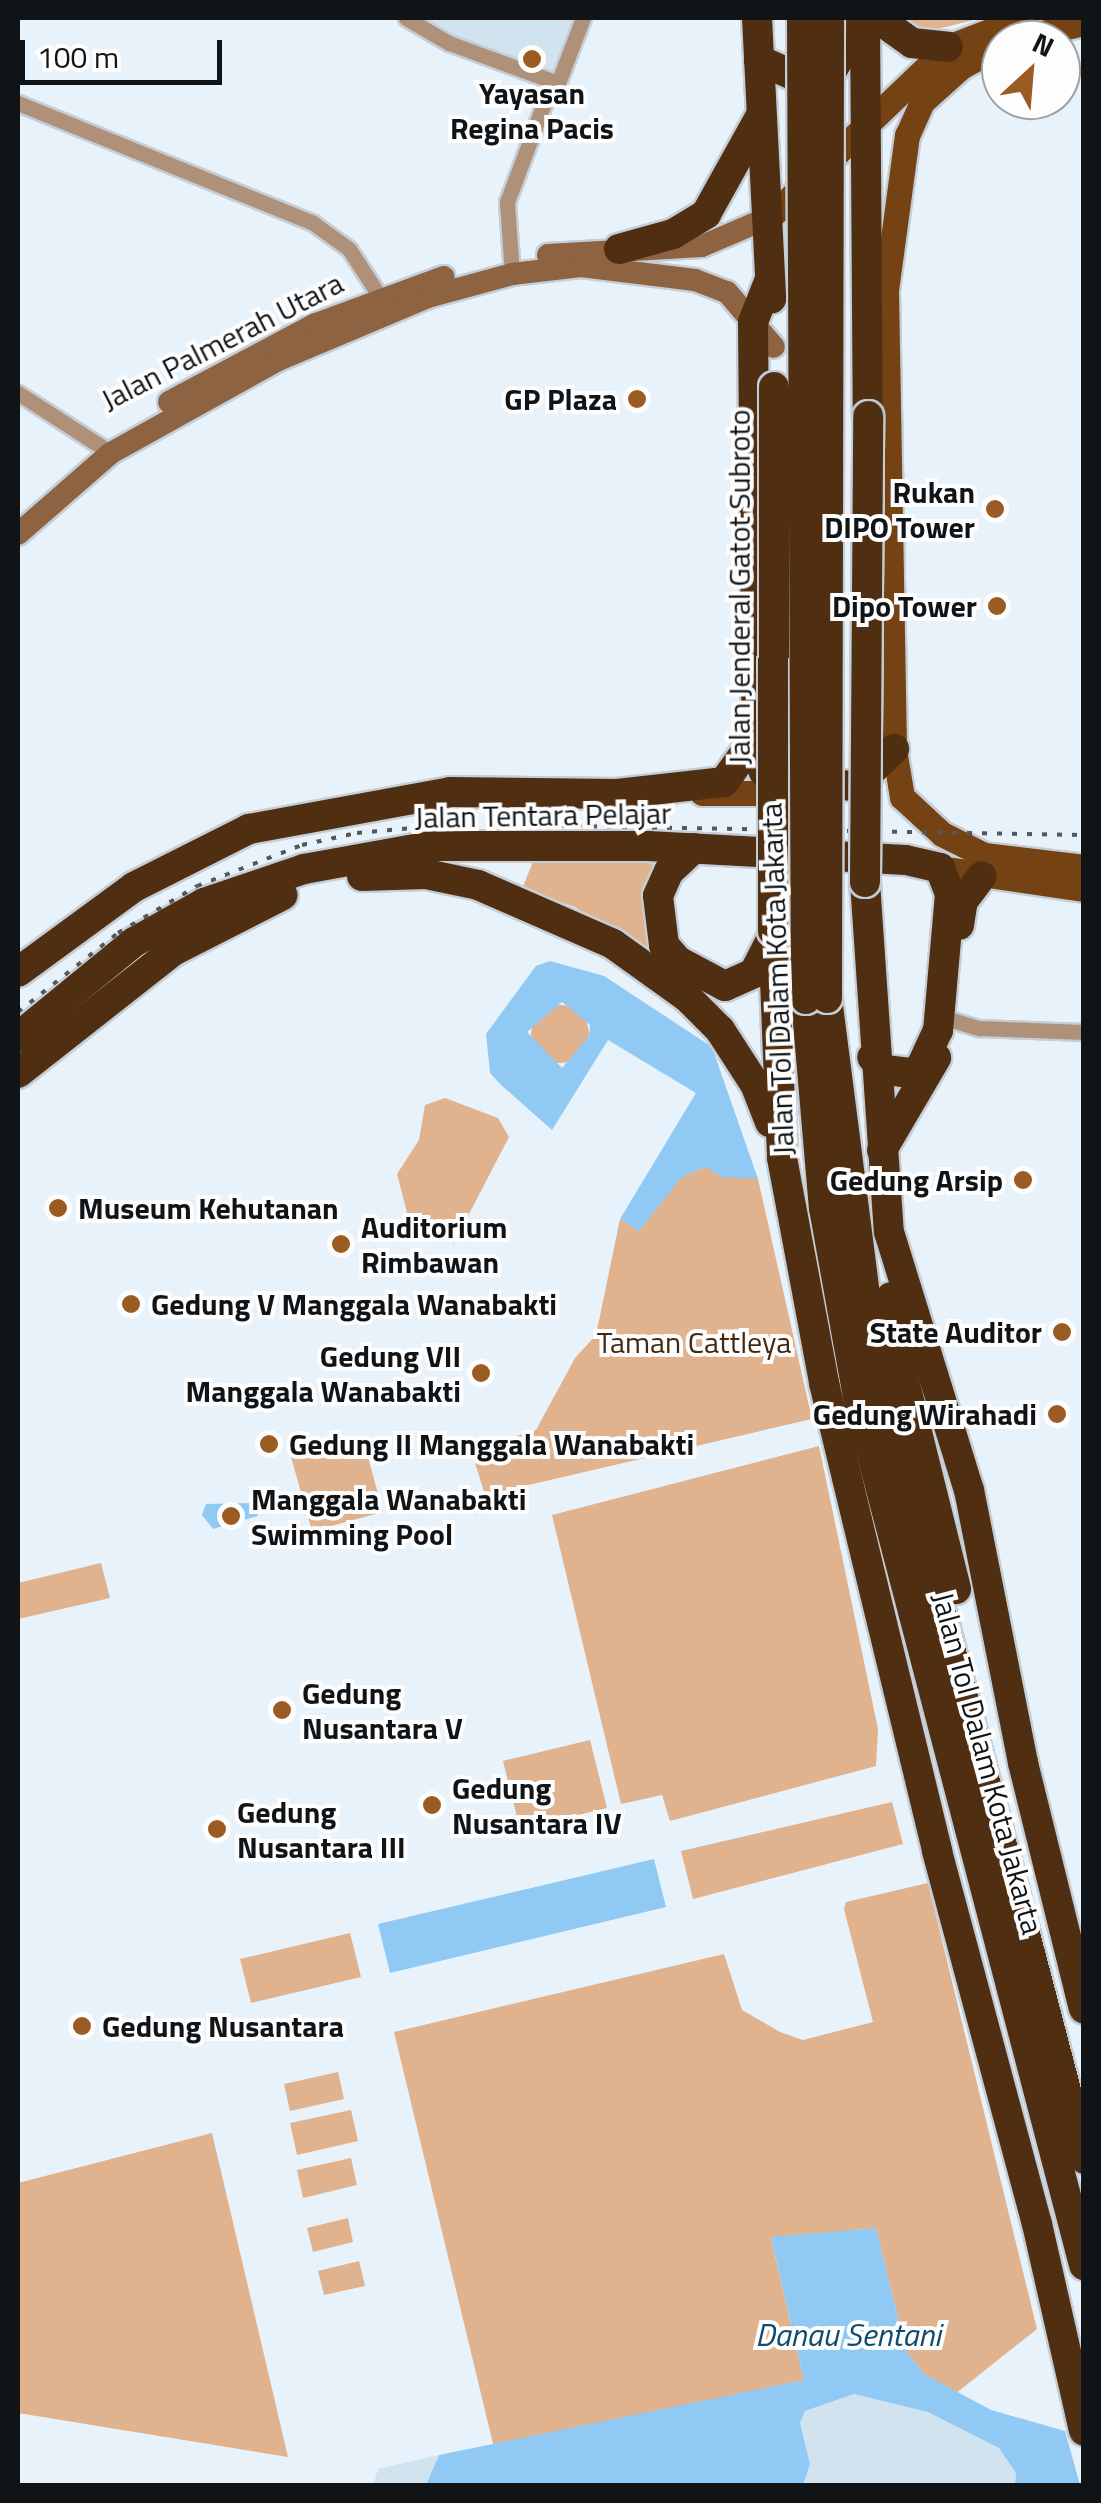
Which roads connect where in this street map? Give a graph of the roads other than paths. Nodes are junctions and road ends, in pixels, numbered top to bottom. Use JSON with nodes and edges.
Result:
{"nodes":[{"id":1,"x":406,"y":18,"type":"edge"},
{"id":2,"x":583,"y":18,"type":"edge"},
{"id":3,"x":802,"y":18,"type":"edge"},
{"id":4,"x":829,"y":18,"type":"edge"},
{"id":5,"x":850,"y":18,"type":"edge"},
{"id":6,"x":865,"y":18,"type":"edge"},
{"id":7,"x":877,"y":18,"type":"edge"},
{"id":8,"x":1023,"y":18,"type":"edge"},
{"id":9,"x":761,"y":35,"type":"edge"},
{"id":10,"x":948,"y":47,"type":"junction"},
{"id":11,"x":981,"y":56,"type":"edge"},
{"id":12,"x":552,"y":82,"type":"junction"},
{"id":13,"x":18,"y":103,"type":"edge"},
{"id":14,"x":763,"y":110,"type":"junction"},
{"id":15,"x":867,"y":124,"type":"junction"},
{"id":16,"x":770,"y":217,"type":"junction"},
{"id":17,"x":619,"y":249,"type":"junction"},
{"id":18,"x":511,"y":267,"type":"junction"},
{"id":19,"x":868,"y":278,"type":"junction"},
{"id":20,"x":770,"y":279,"type":"junction"},
{"id":21,"x":383,"y":305,"type":"junction"},
{"id":22,"x":753,"y":322,"type":"junction"},
{"id":23,"x":876,"y":328,"type":"junction"},
{"id":24,"x":774,"y":347,"type":"junction"},
{"id":25,"x":18,"y":393,"type":"edge"},
{"id":26,"x":106,"y":447,"type":"junction"},
{"id":27,"x":18,"y":521,"type":"edge"},
{"id":28,"x":18,"y":534,"type":"edge"},
{"id":29,"x":755,"y":739,"type":"junction"},
{"id":30,"x":894,"y":748,"type":"junction"},
{"id":31,"x":618,"y":794,"type":"junction"},
{"id":32,"x":902,"y":798,"type":"junction"},
{"id":33,"x":694,"y":848,"type":"junction"},
{"id":34,"x":1084,"y":867,"type":"edge"},
{"id":35,"x":940,"y":868,"type":"junction"},
{"id":36,"x":982,"y":876,"type":"junction"},
{"id":37,"x":303,"y":879,"type":"junction"},
{"id":38,"x":1084,"y":890,"type":"edge"},
{"id":39,"x":774,"y":932,"type":"junction"},
{"id":40,"x":20,"y":967,"type":"edge"},
{"id":41,"x":816,"y":998,"type":"junction"},
{"id":42,"x":946,"y":1019,"type":"junction"},
{"id":43,"x":1084,"y":1032,"type":"edge"},
{"id":44,"x":18,"y":1037,"type":"edge"},
{"id":45,"x":872,"y":1057,"type":"junction"},
{"id":46,"x":18,"y":1073,"type":"edge"},
{"id":47,"x":882,"y":1150,"type":"junction"},
{"id":48,"x":782,"y":1158,"type":"junction"},
{"id":49,"x":889,"y":1232,"type":"junction"},
{"id":50,"x":1014,"y":1886,"type":"junction"},
{"id":51,"x":1084,"y":2009,"type":"edge"},
{"id":52,"x":1064,"y":2085,"type":"junction"},
{"id":53,"x":1084,"y":2124,"type":"edge"},
{"id":54,"x":1084,"y":2158,"type":"edge"},
{"id":55,"x":1037,"y":2224,"type":"junction"},
{"id":56,"x":1084,"y":2266,"type":"edge"},
{"id":57,"x":1084,"y":2354,"type":"edge"},
{"id":58,"x":1084,"y":2432,"type":"edge"}],
"edges":[{"from":1,"to":12,"type":"street"},
{"from":2,"to":12,"type":"street"},
{"from":3,"to":41,"type":"highway","name":"Jalan Tol Dalam Kota Jakarta","bridge":true},
{"from":4,"to":41,"type":"highway","name":"Jalan Tol Dalam Kota Jakarta","bridge":true},
{"from":5,"to":9,"type":"highway"},
{"from":6,"to":15,"type":"highway"},
{"from":7,"to":10,"type":"highway"},
{"from":8,"to":10,"type":"main road"},
{"from":9,"to":14,"type":"highway","name":"Jalan Jenderal Gatot Subroto"},
{"from":10,"to":15,"type":"main road","name":"Jalan Palmerah Utara"},
{"from":11,"to":23,"type":"main road"},
{"from":12,"to":18,"type":"street"},
{"from":13,"to":21,"type":"street"},
{"from":14,"to":16,"type":"highway","name":"Jalan Jenderal Gatot Subroto"},
{"from":14,"to":17,"type":"highway"},
{"from":15,"to":16,"type":"main road","name":"Jalan Palmerah Utara"},
{"from":15,"to":19,"type":"highway"},
{"from":16,"to":17,"type":"main road","name":"Jalan Palmerah Utara"},
{"from":16,"to":19,"type":"highway"},
{"from":16,"to":20,"type":"highway","name":"Jalan Jenderal Gatot Subroto"},
{"from":17,"to":18,"type":"main road","name":"Jalan Palmerah Utara"},
{"from":18,"to":21,"type":"main road","name":"Jalan Palmerah Utara"},
{"from":18,"to":22,"type":"main road","name":"Jalan Palmerah Utara"},
{"from":19,"to":23,"type":"highway"},
{"from":20,"to":22,"type":"highway","name":"Jalan Jenderal Gatot Subroto"},
{"from":20,"to":24,"type":"highway","name":"Jalan Jenderal Gatot Subroto"},
{"from":21,"to":26,"type":"main road","name":"Jalan Palmerah Utara"},
{"from":22,"to":24,"type":"main road","name":"Jalan Palmerah Utara"},
{"from":22,"to":29,"type":"highway","name":"Jalan Jenderal Gatot Subroto"},
{"from":23,"to":30,"type":"main road"},
{"from":23,"to":45,"type":"highway","bridge":true},
{"from":24,"to":39,"type":"highway","name":"Jalan Jenderal Gatot Subroto","bridge":true},
{"from":25,"to":26,"type":"street"},
{"from":26,"to":27,"type":"main road","name":"Jalan Palmerah Utara"},
{"from":26,"to":28,"type":"main road","name":"Jalan Palmerah Utara"},
{"from":29,"to":30,"type":"highway"},
{"from":29,"to":31,"type":"highway","name":"Jalan Jenderal Gatot Subroto"},
{"from":30,"to":32,"type":"main road"},
{"from":31,"to":32,"type":"main road","name":"Jalan Tentara Pelajar"},
{"from":31,"to":40,"type":"highway","name":"Jalan Tentara Pelajar"},
{"from":32,"to":34,"type":"main road"},
{"from":33,"to":35,"type":"highway","name":"Jalan Tentara Pelajar"},
{"from":33,"to":37,"type":"highway","name":"Jalan Tentara Pelajar"},
{"from":33,"to":39,"type":"highway"},
{"from":35,"to":36,"type":"main road"},
{"from":35,"to":42,"type":"highway"},
{"from":36,"to":38,"type":"main road"},
{"from":36,"to":42,"type":"highway"},
{"from":37,"to":44,"type":"highway","name":"Jalan Tentara Pelajar"},
{"from":37,"to":46,"type":"highway"},
{"from":37,"to":48,"type":"highway"},
{"from":39,"to":48,"type":"highway","name":"Jalan Jenderal Gatot Subroto"},
{"from":41,"to":50,"type":"highway","name":"Jalan Tol Dalam Kota Jakarta"},
{"from":41,"to":56,"type":"highway","name":"Jalan Tol Dalam Kota Jakarta"},
{"from":42,"to":43,"type":"street"},
{"from":42,"to":45,"type":"highway"},
{"from":42,"to":47,"type":"highway"},
{"from":45,"to":47,"type":"highway"},
{"from":47,"to":49,"type":"highway"},
{"from":48,"to":55,"type":"highway","name":"Jalan Jenderal Gatot Subroto"},
{"from":49,"to":50,"type":"highway"},
{"from":49,"to":51,"type":"highway"},
{"from":50,"to":52,"type":"highway","name":"Jalan Tol Dalam Kota Jakarta"},
{"from":52,"to":53,"type":"highway"},
{"from":52,"to":54,"type":"highway","name":"Jalan Tol Dalam Kota Jakarta"},
{"from":55,"to":57,"type":"highway"},
{"from":55,"to":58,"type":"highway","name":"Jalan Jenderal Gatot Subroto"}]}
